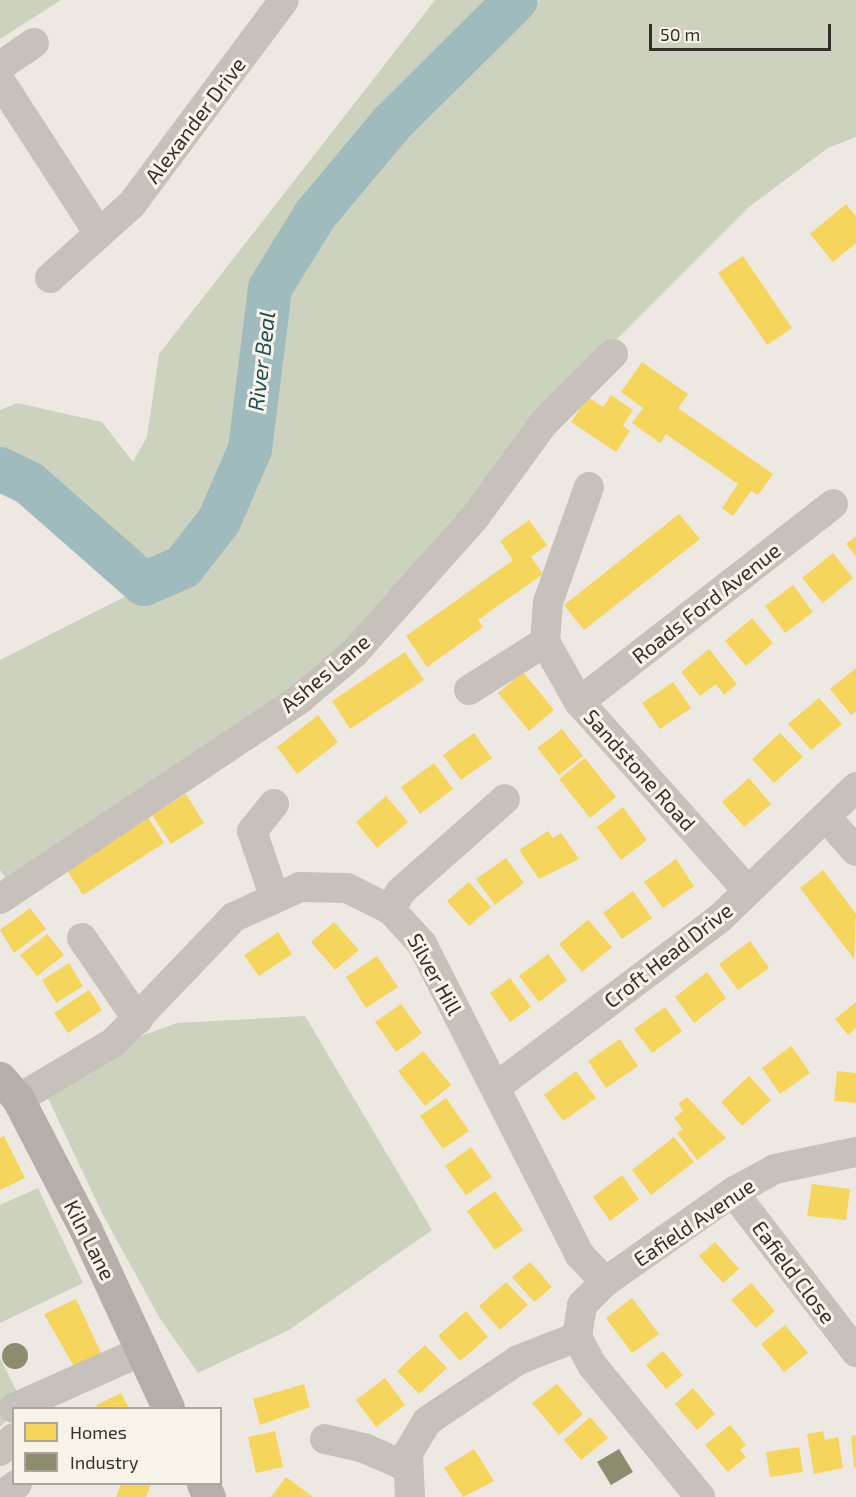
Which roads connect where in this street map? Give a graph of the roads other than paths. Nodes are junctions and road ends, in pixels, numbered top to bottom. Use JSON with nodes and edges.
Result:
{"nodes":[{"id":1,"x":284,"y":0,"type":"edge"},
{"id":2,"x":34,"y":43,"type":"dead end"},
{"id":3,"x":0,"y":66,"type":"edge"},
{"id":4,"x":0,"y":81,"type":"edge"},
{"id":5,"x":98,"y":232,"type":"junction"},
{"id":6,"x":50,"y":278,"type":"dead end"},
{"id":7,"x":613,"y":354,"type":"dead end"},
{"id":8,"x":589,"y":487,"type":"dead end"},
{"id":9,"x":833,"y":504,"type":"dead end"},
{"id":10,"x":545,"y":642,"type":"junction"},
{"id":11,"x":470,"y":690,"type":"dead end"},
{"id":12,"x":579,"y":702,"type":"junction"},
{"id":13,"x":856,"y":787,"type":"edge"},
{"id":14,"x":505,"y":798,"type":"dead end"},
{"id":15,"x":274,"y":804,"type":"dead end"},
{"id":16,"x":826,"y":817,"type":"junction"},
{"id":17,"x":856,"y":851,"type":"edge"},
{"id":18,"x":746,"y":889,"type":"junction"},
{"id":19,"x":274,"y":896,"type":"junction"},
{"id":20,"x":0,"y":899,"type":"edge"},
{"id":21,"x":391,"y":910,"type":"junction"},
{"id":22,"x":82,"y":938,"type":"dead end"},
{"id":23,"x":138,"y":1020,"type":"junction"},
{"id":24,"x":496,"y":1087,"type":"junction"},
{"id":25,"x":9,"y":1088,"type":"edge"},
{"id":26,"x":856,"y":1152,"type":"edge"},
{"id":27,"x":733,"y":1191,"type":"junction"},
{"id":28,"x":605,"y":1282,"type":"junction"},
{"id":29,"x":577,"y":1337,"type":"junction"},
{"id":30,"x":144,"y":1350,"type":"junction"},
{"id":31,"x":856,"y":1352,"type":"edge"},
{"id":32,"x":18,"y":1407,"type":"edge"},
{"id":33,"x":168,"y":1407,"type":"edge"},
{"id":34,"x":12,"y":1411,"type":"edge"},
{"id":35,"x":0,"y":1421,"type":"edge"},
{"id":36,"x":325,"y":1439,"type":"dead end"},
{"id":37,"x":12,"y":1440,"type":"edge"},
{"id":38,"x":0,"y":1451,"type":"edge"},
{"id":39,"x":405,"y":1466,"type":"junction"},
{"id":40,"x":16,"y":1485,"type":"edge"},
{"id":41,"x":0,"y":1497,"type":"edge"},
{"id":42,"x":410,"y":1497,"type":"edge"},
{"id":43,"x":700,"y":1497,"type":"edge"}],
"edges":[{"from":1,"to":5,"type":"street","name":"Alexander Drive"},
{"from":2,"to":3,"type":"street"},
{"from":4,"to":5,"type":"street"},
{"from":5,"to":6,"type":"street","name":"Alexander Drive"},
{"from":7,"to":20,"type":"street","name":"Ashes Lane"},
{"from":8,"to":10,"type":"street"},
{"from":9,"to":12,"type":"street","name":"Roads Ford Avenue"},
{"from":10,"to":11,"type":"street"},
{"from":10,"to":12,"type":"street","name":"Sandstone Road"},
{"from":12,"to":18,"type":"street","name":"Sandstone Road"},
{"from":13,"to":16,"type":"street","name":"Croft Head Drive"},
{"from":14,"to":21,"type":"street"},
{"from":15,"to":19,"type":"street"},
{"from":16,"to":17,"type":"street"},
{"from":16,"to":18,"type":"street","name":"Croft Head Drive"},
{"from":18,"to":24,"type":"street","name":"Croft Head Drive"},
{"from":19,"to":21,"type":"street","name":"Silver Hill"},
{"from":19,"to":23,"type":"street","name":"Silver Hill"},
{"from":21,"to":24,"type":"street","name":"Silver Hill"},
{"from":22,"to":23,"type":"street"},
{"from":23,"to":25,"type":"street","name":"Silver Hill"},
{"from":24,"to":28,"type":"street","name":"Silver Hill"},
{"from":25,"to":30,"type":"main road","name":"Kiln Lane"},
{"from":26,"to":27,"type":"street","name":"Eafield Avenue"},
{"from":27,"to":28,"type":"street","name":"Eafield Avenue"},
{"from":27,"to":31,"type":"street","name":"Eafield Close"},
{"from":28,"to":29,"type":"street","name":"Eafield Avenue"},
{"from":29,"to":39,"type":"street"},
{"from":29,"to":43,"type":"street"},
{"from":30,"to":32,"type":"street"},
{"from":30,"to":33,"type":"main road","name":"Kiln Lane"},
{"from":34,"to":35,"type":"street"},
{"from":36,"to":39,"type":"street"},
{"from":37,"to":38,"type":"street"},
{"from":39,"to":42,"type":"street"},
{"from":40,"to":41,"type":"street"}]}
